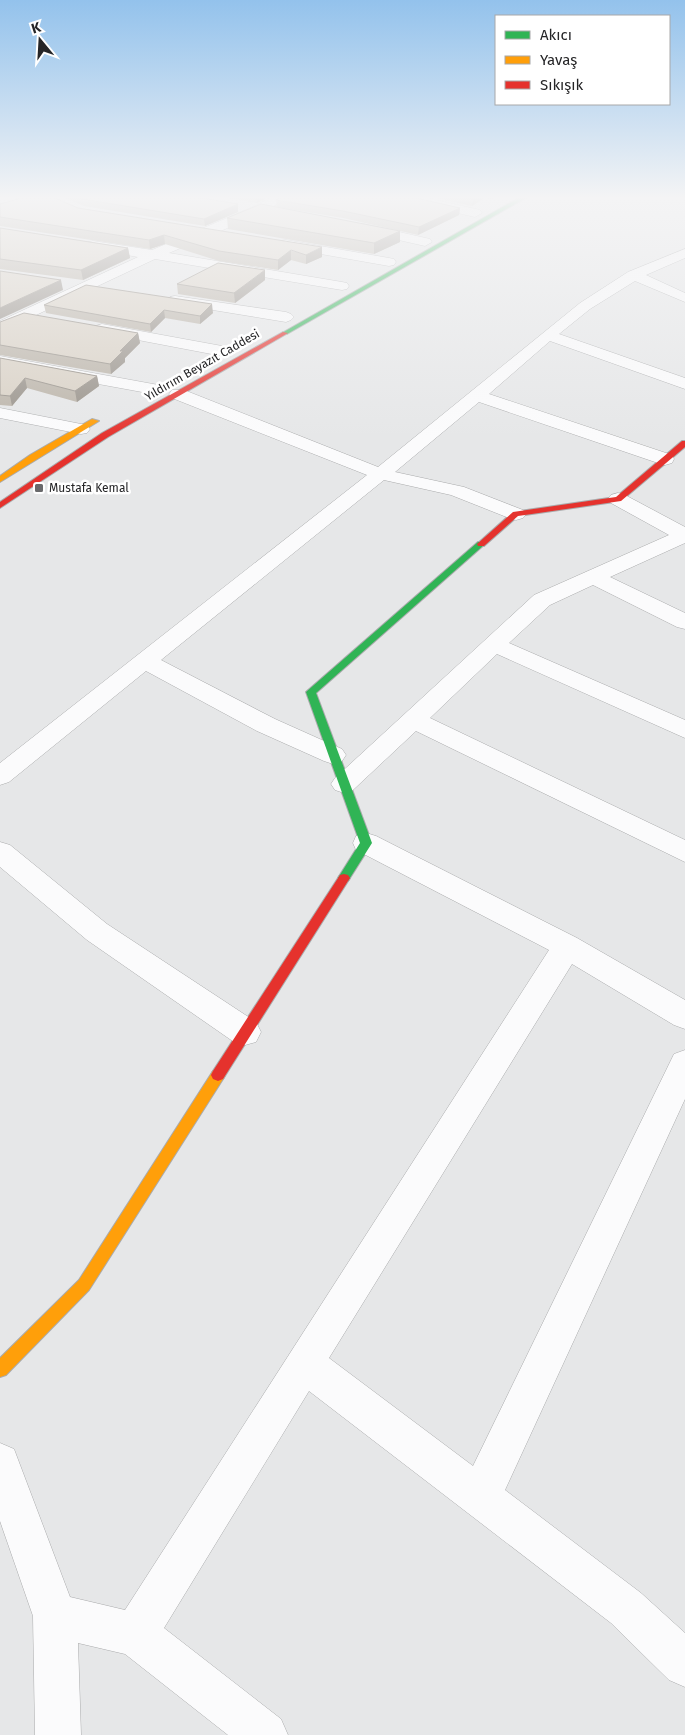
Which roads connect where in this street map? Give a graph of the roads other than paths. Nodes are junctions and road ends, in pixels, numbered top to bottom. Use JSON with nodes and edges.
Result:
{"nodes":[{"id":1,"x":106,"y":277,"type":"edge"},
{"id":2,"x":298,"y":277,"type":"edge"},
{"id":3,"x":384,"y":277,"type":"edge"},
{"id":4,"x":630,"y":277,"type":"edge"},
{"id":5,"x":637,"y":277,"type":"edge"},
{"id":6,"x":58,"y":282,"type":"edge"},
{"id":7,"x":345,"y":284,"type":"joint"},
{"id":8,"x":86,"y":286,"type":"junction"},
{"id":9,"x":115,"y":291,"type":"edge"},
{"id":10,"x":326,"y":295,"type":"dead end"},
{"id":11,"x":162,"y":298,"type":"edge"},
{"id":12,"x":685,"y":298,"type":"edge"},
{"id":13,"x":0,"y":311,"type":"edge"},
{"id":14,"x":290,"y":315,"type":"joint"},
{"id":15,"x":27,"y":316,"type":"junction"},
{"id":16,"x":46,"y":319,"type":"edge"},
{"id":17,"x":85,"y":326,"type":"edge"},
{"id":18,"x":270,"y":326,"type":"dead end"},
{"id":19,"x":0,"y":327,"type":"edge"},
{"id":20,"x":548,"y":335,"type":"junction"},
{"id":21,"x":226,"y":349,"type":"joint"},
{"id":22,"x":204,"y":360,"type":"dead end"},
{"id":23,"x":0,"y":361,"type":"edge"},
{"id":24,"x":685,"y":384,"type":"edge"},
{"id":25,"x":157,"y":387,"type":"joint"},
{"id":26,"x":178,"y":394,"type":"junction"},
{"id":27,"x":477,"y":396,"type":"junction"},
{"id":28,"x":137,"y":398,"type":"dead end"},
{"id":29,"x":0,"y":413,"type":"edge"},
{"id":30,"x":105,"y":416,"type":"dead end"},
{"id":31,"x":81,"y":429,"type":"junction"},
{"id":32,"x":685,"y":443,"type":"edge"},
{"id":33,"x":665,"y":459,"type":"junction"},
{"id":34,"x":380,"y":474,"type":"junction"},
{"id":35,"x":3,"y":476,"type":"edge"},
{"id":36,"x":618,"y":499,"type":"junction"},
{"id":37,"x":0,"y":506,"type":"edge"},
{"id":38,"x":516,"y":514,"type":"junction"},
{"id":39,"x":685,"y":535,"type":"edge"},
{"id":40,"x":593,"y":577,"type":"junction"},
{"id":41,"x":685,"y":622,"type":"edge"},
{"id":42,"x":494,"y":645,"type":"junction"},
{"id":43,"x":145,"y":661,"type":"junction"},
{"id":44,"x":413,"y":720,"type":"junction"},
{"id":45,"x":685,"y":730,"type":"edge"},
{"id":46,"x":334,"y":755,"type":"junction"},
{"id":47,"x":0,"y":776,"type":"edge"},
{"id":48,"x":344,"y":784,"type":"junction"},
{"id":49,"x":366,"y":843,"type":"junction"},
{"id":50,"x":0,"y":852,"type":"edge"},
{"id":51,"x":685,"y":852,"type":"edge"},
{"id":52,"x":567,"y":946,"type":"junction"},
{"id":53,"x":685,"y":1016,"type":"edge"},
{"id":54,"x":245,"y":1032,"type":"junction"},
{"id":55,"x":685,"y":1064,"type":"edge"},
{"id":56,"x":305,"y":1364,"type":"junction"},
{"id":57,"x":0,"y":1370,"type":"edge"},
{"id":58,"x":0,"y":1463,"type":"edge"},
{"id":59,"x":480,"y":1497,"type":"junction"},
{"id":60,"x":56,"y":1616,"type":"junction"},
{"id":61,"x":135,"y":1634,"type":"junction"},
{"id":62,"x":685,"y":1664,"type":"edge"},
{"id":63,"x":58,"y":1735,"type":"edge"},
{"id":64,"x":265,"y":1735,"type":"edge"}],
"edges":[{"from":1,"to":8,"type":"street"},
{"from":2,"to":7,"type":"street"},
{"from":3,"to":26,"type":"main road","name":"Yıldırım Beyazıt Caddesi"},
{"from":4,"to":20,"type":"street"},
{"from":5,"to":12,"type":"street"},
{"from":6,"to":8,"type":"street"},
{"from":7,"to":10,"type":"main road"},
{"from":8,"to":9,"type":"street"},
{"from":8,"to":15,"type":"street"},
{"from":11,"to":14,"type":"street"},
{"from":13,"to":15,"type":"street"},
{"from":14,"to":18,"type":"main road"},
{"from":15,"to":16,"type":"street"},
{"from":15,"to":19,"type":"street"},
{"from":17,"to":21,"type":"street"},
{"from":20,"to":24,"type":"street"},
{"from":20,"to":27,"type":"street"},
{"from":21,"to":22,"type":"main road"},
{"from":23,"to":25,"type":"street"},
{"from":25,"to":28,"type":"main road"},
{"from":26,"to":34,"type":"street"},
{"from":26,"to":37,"type":"main road","name":"Yıldırım Beyazıt Caddesi"},
{"from":27,"to":33,"type":"street"},
{"from":27,"to":34,"type":"street"},
{"from":29,"to":31,"type":"street"},
{"from":30,"to":31,"type":"main road"},
{"from":31,"to":35,"type":"main road"},
{"from":32,"to":33,"type":"main road"},
{"from":33,"to":36,"type":"main road"},
{"from":34,"to":38,"type":"street"},
{"from":34,"to":43,"type":"street"},
{"from":36,"to":38,"type":"main road"},
{"from":36,"to":39,"type":"street"},
{"from":38,"to":46,"type":"main road"},
{"from":39,"to":40,"type":"street"},
{"from":40,"to":41,"type":"street"},
{"from":40,"to":42,"type":"street"},
{"from":42,"to":44,"type":"street"},
{"from":42,"to":45,"type":"street"},
{"from":43,"to":46,"type":"street"},
{"from":43,"to":47,"type":"street"},
{"from":44,"to":48,"type":"street"},
{"from":44,"to":51,"type":"street"},
{"from":46,"to":48,"type":"main road"},
{"from":48,"to":49,"type":"main road"},
{"from":49,"to":52,"type":"street"},
{"from":49,"to":54,"type":"main road"},
{"from":50,"to":54,"type":"street"},
{"from":52,"to":53,"type":"street"},
{"from":52,"to":56,"type":"street"},
{"from":54,"to":57,"type":"main road"},
{"from":55,"to":59,"type":"street"},
{"from":56,"to":59,"type":"street"},
{"from":56,"to":61,"type":"street"},
{"from":58,"to":60,"type":"street"},
{"from":59,"to":62,"type":"street"},
{"from":60,"to":61,"type":"street"},
{"from":60,"to":63,"type":"street"},
{"from":61,"to":64,"type":"street"}]}
